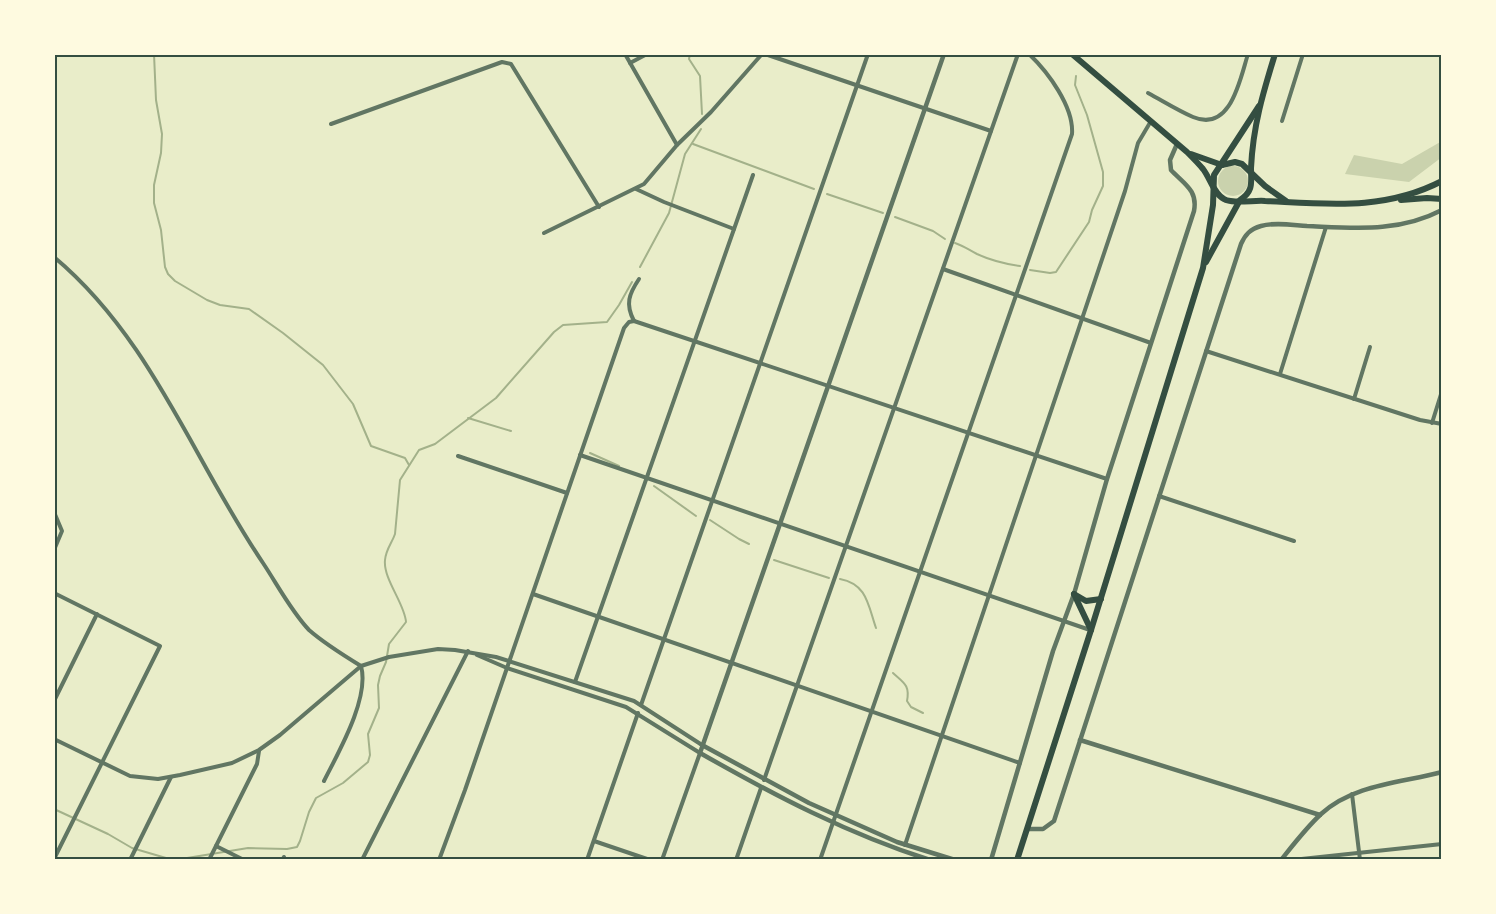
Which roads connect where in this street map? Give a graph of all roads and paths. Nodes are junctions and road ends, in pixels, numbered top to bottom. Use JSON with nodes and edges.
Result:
{"nodes":[{"id":1,"x":625,"y":54,"type":"edge"},
{"id":2,"x":647,"y":54,"type":"edge"},
{"id":3,"x":764,"y":54,"type":"edge"},
{"id":4,"x":868,"y":54,"type":"edge"},
{"id":5,"x":944,"y":54,"type":"edge"},
{"id":6,"x":1018,"y":54,"type":"edge"},
{"id":7,"x":1029,"y":54,"type":"edge"},
{"id":8,"x":1072,"y":54,"type":"edge"},
{"id":9,"x":1248,"y":54,"type":"edge"},
{"id":10,"x":1275,"y":54,"type":"edge"},
{"id":11,"x":1303,"y":54,"type":"edge"},
{"id":12,"x":630,"y":63,"type":"junction"},
{"id":13,"x":857,"y":85,"type":"junction"},
{"id":14,"x":1148,"y":93,"type":"dead end"},
{"id":15,"x":1258,"y":106,"type":"junction"},
{"id":16,"x":925,"y":108,"type":"junction"},
{"id":17,"x":1151,"y":121,"type":"junction"},
{"id":18,"x":1282,"y":121,"type":"dead end"},
{"id":19,"x":331,"y":124,"type":"dead end"},
{"id":20,"x":991,"y":131,"type":"junction"},
{"id":21,"x":1178,"y":144,"type":"junction"},
{"id":22,"x":676,"y":145,"type":"junction"},
{"id":23,"x":1187,"y":152,"type":"junction"},
{"id":24,"x":1222,"y":165,"type":"junction"},
{"id":25,"x":1251,"y":173,"type":"junction"},
{"id":26,"x":753,"y":175,"type":"dead end"},
{"id":27,"x":1442,"y":180,"type":"edge"},
{"id":28,"x":1214,"y":187,"type":"junction"},
{"id":29,"x":636,"y":189,"type":"junction"},
{"id":30,"x":1442,"y":199,"type":"edge"},
{"id":31,"x":1240,"y":200,"type":"junction"},
{"id":32,"x":1289,"y":202,"type":"junction"},
{"id":33,"x":1379,"y":202,"type":"junction"},
{"id":34,"x":599,"y":207,"type":"junction"},
{"id":35,"x":1442,"y":210,"type":"edge"},
{"id":36,"x":1326,"y":227,"type":"junction"},
{"id":37,"x":734,"y":229,"type":"junction"},
{"id":38,"x":544,"y":233,"type":"dead end"},
{"id":39,"x":54,"y":257,"type":"edge"},
{"id":40,"x":1203,"y":268,"type":"junction"},
{"id":41,"x":943,"y":269,"type":"junction"},
{"id":42,"x":639,"y":279,"type":"dead end"},
{"id":43,"x":1016,"y":295,"type":"junction"},
{"id":44,"x":1082,"y":318,"type":"junction"},
{"id":45,"x":634,"y":321,"type":"junction"},
{"id":46,"x":694,"y":341,"type":"junction"},
{"id":47,"x":1152,"y":343,"type":"junction"},
{"id":48,"x":1370,"y":347,"type":"dead end"},
{"id":49,"x":1206,"y":351,"type":"junction"},
{"id":50,"x":760,"y":363,"type":"junction"},
{"id":51,"x":1280,"y":374,"type":"junction"},
{"id":52,"x":828,"y":386,"type":"junction"},
{"id":53,"x":1442,"y":391,"type":"edge"},
{"id":54,"x":1354,"y":399,"type":"junction"},
{"id":55,"x":894,"y":408,"type":"junction"},
{"id":56,"x":1432,"y":423,"type":"junction"},
{"id":57,"x":1442,"y":424,"type":"edge"},
{"id":58,"x":968,"y":433,"type":"junction"},
{"id":59,"x":580,"y":455,"type":"junction"},
{"id":60,"x":458,"y":456,"type":"dead end"},
{"id":61,"x":1036,"y":456,"type":"junction"},
{"id":62,"x":646,"y":478,"type":"junction"},
{"id":63,"x":1107,"y":479,"type":"junction"},
{"id":64,"x":567,"y":493,"type":"junction"},
{"id":65,"x":1159,"y":496,"type":"junction"},
{"id":66,"x":712,"y":501,"type":"junction"},
{"id":67,"x":54,"y":512,"type":"edge"},
{"id":68,"x":780,"y":524,"type":"junction"},
{"id":69,"x":1294,"y":541,"type":"dead end"},
{"id":70,"x":846,"y":546,"type":"junction"},
{"id":71,"x":54,"y":550,"type":"edge"},
{"id":72,"x":920,"y":572,"type":"junction"},
{"id":73,"x":54,"y":593,"type":"edge"},
{"id":74,"x":532,"y":594,"type":"junction"},
{"id":75,"x":1074,"y":594,"type":"junction"},
{"id":76,"x":989,"y":596,"type":"junction"},
{"id":77,"x":1101,"y":600,"type":"junction"},
{"id":78,"x":97,"y":614,"type":"junction"},
{"id":79,"x":597,"y":617,"type":"junction"},
{"id":80,"x":1064,"y":621,"type":"junction"},
{"id":81,"x":1091,"y":630,"type":"junction"},
{"id":82,"x":664,"y":640,"type":"junction"},
{"id":83,"x":468,"y":651,"type":"junction"},
{"id":84,"x":510,"y":660,"type":"junction"},
{"id":85,"x":731,"y":663,"type":"junction"},
{"id":86,"x":361,"y":666,"type":"junction"},
{"id":87,"x":507,"y":668,"type":"junction"},
{"id":88,"x":575,"y":681,"type":"junction"},
{"id":89,"x":797,"y":686,"type":"junction"},
{"id":90,"x":54,"y":701,"type":"edge"},
{"id":91,"x":641,"y":705,"type":"junction"},
{"id":92,"x":871,"y":712,"type":"junction"},
{"id":93,"x":638,"y":713,"type":"junction"},
{"id":94,"x":942,"y":737,"type":"junction"},
{"id":95,"x":54,"y":739,"type":"edge"},
{"id":96,"x":1080,"y":740,"type":"junction"},
{"id":97,"x":702,"y":745,"type":"junction"},
{"id":98,"x":260,"y":750,"type":"junction"},
{"id":99,"x":700,"y":753,"type":"junction"},
{"id":100,"x":102,"y":763,"type":"junction"},
{"id":101,"x":1021,"y":763,"type":"junction"},
{"id":102,"x":1442,"y":772,"type":"edge"},
{"id":103,"x":171,"y":777,"type":"junction"},
{"id":104,"x":764,"y":780,"type":"junction"},
{"id":105,"x":324,"y":781,"type":"dead end"},
{"id":106,"x":761,"y":788,"type":"junction"},
{"id":107,"x":1352,"y":794,"type":"junction"},
{"id":108,"x":836,"y":815,"type":"junction"},
{"id":109,"x":1320,"y":815,"type":"junction"},
{"id":110,"x":833,"y":823,"type":"junction"},
{"id":111,"x":1027,"y":829,"type":"junction"},
{"id":112,"x":594,"y":841,"type":"junction"},
{"id":113,"x":1442,"y":844,"type":"edge"},
{"id":114,"x":905,"y":845,"type":"junction"},
{"id":115,"x":215,"y":847,"type":"junction"},
{"id":116,"x":1359,"y":853,"type":"junction"},
{"id":117,"x":210,"y":858,"type":"edge"},
{"id":118,"x":54,"y":859,"type":"edge"},
{"id":119,"x":130,"y":860,"type":"edge"},
{"id":120,"x":244,"y":860,"type":"edge"},
{"id":121,"x":362,"y":860,"type":"edge"},
{"id":122,"x":439,"y":860,"type":"edge"},
{"id":123,"x":587,"y":860,"type":"edge"},
{"id":124,"x":650,"y":860,"type":"edge"},
{"id":125,"x":662,"y":860,"type":"edge"},
{"id":126,"x":736,"y":860,"type":"edge"},
{"id":127,"x":820,"y":860,"type":"edge"},
{"id":128,"x":930,"y":860,"type":"edge"},
{"id":129,"x":955,"y":860,"type":"edge"},
{"id":130,"x":991,"y":860,"type":"edge"},
{"id":131,"x":1017,"y":860,"type":"edge"},
{"id":132,"x":1281,"y":860,"type":"edge"},
{"id":133,"x":1292,"y":860,"type":"edge"},
{"id":134,"x":1360,"y":860,"type":"edge"}],
"edges":[{"from":1,"to":12,"type":"street"},
{"from":2,"to":12,"type":"street"},
{"from":3,"to":13,"type":"street"},
{"from":3,"to":22,"type":"street"},
{"from":4,"to":13,"type":"street"},
{"from":5,"to":16,"type":"street"},
{"from":6,"to":20,"type":"street"},
{"from":7,"to":43,"type":"street"},
{"from":8,"to":17,"type":"highway"},
{"from":9,"to":14,"type":"street"},
{"from":10,"to":15,"type":"highway"},
{"from":11,"to":18,"type":"street"},
{"from":12,"to":22,"type":"street"},
{"from":13,"to":16,"type":"street"},
{"from":13,"to":50,"type":"street"},
{"from":15,"to":24,"type":"highway"},
{"from":15,"to":25,"type":"highway"},
{"from":16,"to":20,"type":"street"},
{"from":16,"to":52,"type":"street"},
{"from":17,"to":21,"type":"highway"},
{"from":17,"to":44,"type":"street"},
{"from":19,"to":34,"type":"street"},
{"from":20,"to":41,"type":"street"},
{"from":21,"to":23,"type":"highway"},
{"from":21,"to":47,"type":"street"},
{"from":22,"to":29,"type":"street"},
{"from":23,"to":24,"type":"highway"},
{"from":23,"to":28,"type":"highway"},
{"from":24,"to":25,"type":"highway"},
{"from":24,"to":28,"type":"highway"},
{"from":25,"to":31,"type":"highway"},
{"from":25,"to":32,"type":"highway"},
{"from":26,"to":37,"type":"street"},
{"from":27,"to":33,"type":"highway"},
{"from":28,"to":31,"type":"highway"},
{"from":28,"to":40,"type":"highway"},
{"from":29,"to":34,"type":"street"},
{"from":29,"to":37,"type":"street"},
{"from":30,"to":33,"type":"highway"},
{"from":31,"to":32,"type":"highway"},
{"from":31,"to":40,"type":"highway"},
{"from":32,"to":33,"type":"highway"},
{"from":34,"to":38,"type":"street"},
{"from":35,"to":36,"type":"street"},
{"from":36,"to":49,"type":"street"},
{"from":36,"to":51,"type":"street"},
{"from":37,"to":46,"type":"street"},
{"from":39,"to":86,"type":"street"},
{"from":40,"to":77,"type":"highway"},
{"from":41,"to":43,"type":"street"},
{"from":41,"to":55,"type":"street"},
{"from":42,"to":45,"type":"street"},
{"from":43,"to":44,"type":"street"},
{"from":43,"to":58,"type":"street"},
{"from":44,"to":47,"type":"street"},
{"from":44,"to":61,"type":"street"},
{"from":45,"to":46,"type":"street"},
{"from":45,"to":59,"type":"street"},
{"from":46,"to":50,"type":"street"},
{"from":46,"to":62,"type":"street"},
{"from":47,"to":63,"type":"street"},
{"from":48,"to":54,"type":"street"},
{"from":49,"to":51,"type":"street"},
{"from":49,"to":65,"type":"street"},
{"from":50,"to":52,"type":"street"},
{"from":50,"to":66,"type":"street"},
{"from":51,"to":54,"type":"street"},
{"from":52,"to":55,"type":"street"},
{"from":52,"to":68,"type":"street"},
{"from":53,"to":56,"type":"street"},
{"from":54,"to":56,"type":"street"},
{"from":55,"to":58,"type":"street"},
{"from":55,"to":70,"type":"street"},
{"from":56,"to":57,"type":"street"},
{"from":58,"to":61,"type":"street"},
{"from":58,"to":72,"type":"street"},
{"from":59,"to":62,"type":"street"},
{"from":59,"to":64,"type":"street"},
{"from":60,"to":64,"type":"street"},
{"from":61,"to":63,"type":"street"},
{"from":61,"to":76,"type":"street"},
{"from":62,"to":66,"type":"street"},
{"from":62,"to":79,"type":"street"},
{"from":63,"to":75,"type":"street"},
{"from":64,"to":74,"type":"street"},
{"from":65,"to":69,"type":"street"},
{"from":65,"to":96,"type":"street"},
{"from":66,"to":68,"type":"street"},
{"from":66,"to":82,"type":"street"},
{"from":67,"to":71,"type":"street"},
{"from":68,"to":70,"type":"street"},
{"from":68,"to":85,"type":"street"},
{"from":70,"to":72,"type":"street"},
{"from":70,"to":89,"type":"street"},
{"from":72,"to":76,"type":"street"},
{"from":72,"to":92,"type":"street"},
{"from":73,"to":78,"type":"street"},
{"from":74,"to":79,"type":"street"},
{"from":74,"to":84,"type":"street"},
{"from":75,"to":77,"type":"highway"},
{"from":75,"to":80,"type":"street"},
{"from":75,"to":81,"type":"highway"},
{"from":76,"to":80,"type":"street"},
{"from":76,"to":94,"type":"street"},
{"from":77,"to":81,"type":"highway"},
{"from":78,"to":90,"type":"street"},
{"from":78,"to":100,"type":"street"},
{"from":79,"to":82,"type":"street"},
{"from":79,"to":88,"type":"street"},
{"from":80,"to":81,"type":"street"},
{"from":80,"to":101,"type":"street"},
{"from":81,"to":111,"type":"highway"},
{"from":82,"to":85,"type":"street"},
{"from":82,"to":91,"type":"street"},
{"from":83,"to":84,"type":"street"},
{"from":83,"to":86,"type":"street"},
{"from":83,"to":87,"type":"street"},
{"from":83,"to":121,"type":"street"},
{"from":84,"to":87,"type":"street"},
{"from":84,"to":88,"type":"street"},
{"from":85,"to":89,"type":"street"},
{"from":85,"to":97,"type":"street"},
{"from":86,"to":98,"type":"street"},
{"from":86,"to":105,"type":"street"},
{"from":87,"to":93,"type":"street"},
{"from":87,"to":122,"type":"street"},
{"from":88,"to":91,"type":"street"},
{"from":89,"to":92,"type":"street"},
{"from":89,"to":104,"type":"street"},
{"from":91,"to":97,"type":"street"},
{"from":92,"to":94,"type":"street"},
{"from":92,"to":108,"type":"street"},
{"from":93,"to":99,"type":"street"},
{"from":93,"to":112,"type":"street"},
{"from":94,"to":101,"type":"street"},
{"from":94,"to":114,"type":"street"},
{"from":95,"to":100,"type":"street"},
{"from":96,"to":109,"type":"street"},
{"from":96,"to":111,"type":"street"},
{"from":97,"to":99,"type":"street"},
{"from":97,"to":104,"type":"street"},
{"from":98,"to":103,"type":"street"},
{"from":98,"to":115,"type":"street"},
{"from":99,"to":106,"type":"street"},
{"from":99,"to":125,"type":"street"},
{"from":100,"to":103,"type":"street"},
{"from":100,"to":118,"type":"street"},
{"from":101,"to":130,"type":"street"},
{"from":102,"to":107,"type":"street"},
{"from":103,"to":119,"type":"street"},
{"from":104,"to":108,"type":"street"},
{"from":106,"to":110,"type":"street"},
{"from":106,"to":126,"type":"street"},
{"from":107,"to":109,"type":"street"},
{"from":107,"to":116,"type":"street"},
{"from":108,"to":110,"type":"street"},
{"from":108,"to":114,"type":"street"},
{"from":109,"to":132,"type":"street"},
{"from":110,"to":127,"type":"street"},
{"from":110,"to":128,"type":"street"},
{"from":111,"to":131,"type":"highway"},
{"from":112,"to":123,"type":"street"},
{"from":112,"to":124,"type":"street"},
{"from":113,"to":116,"type":"street"},
{"from":114,"to":129,"type":"street"},
{"from":115,"to":117,"type":"street"},
{"from":115,"to":120,"type":"street"},
{"from":116,"to":133,"type":"street"},
{"from":116,"to":134,"type":"street"}]}
